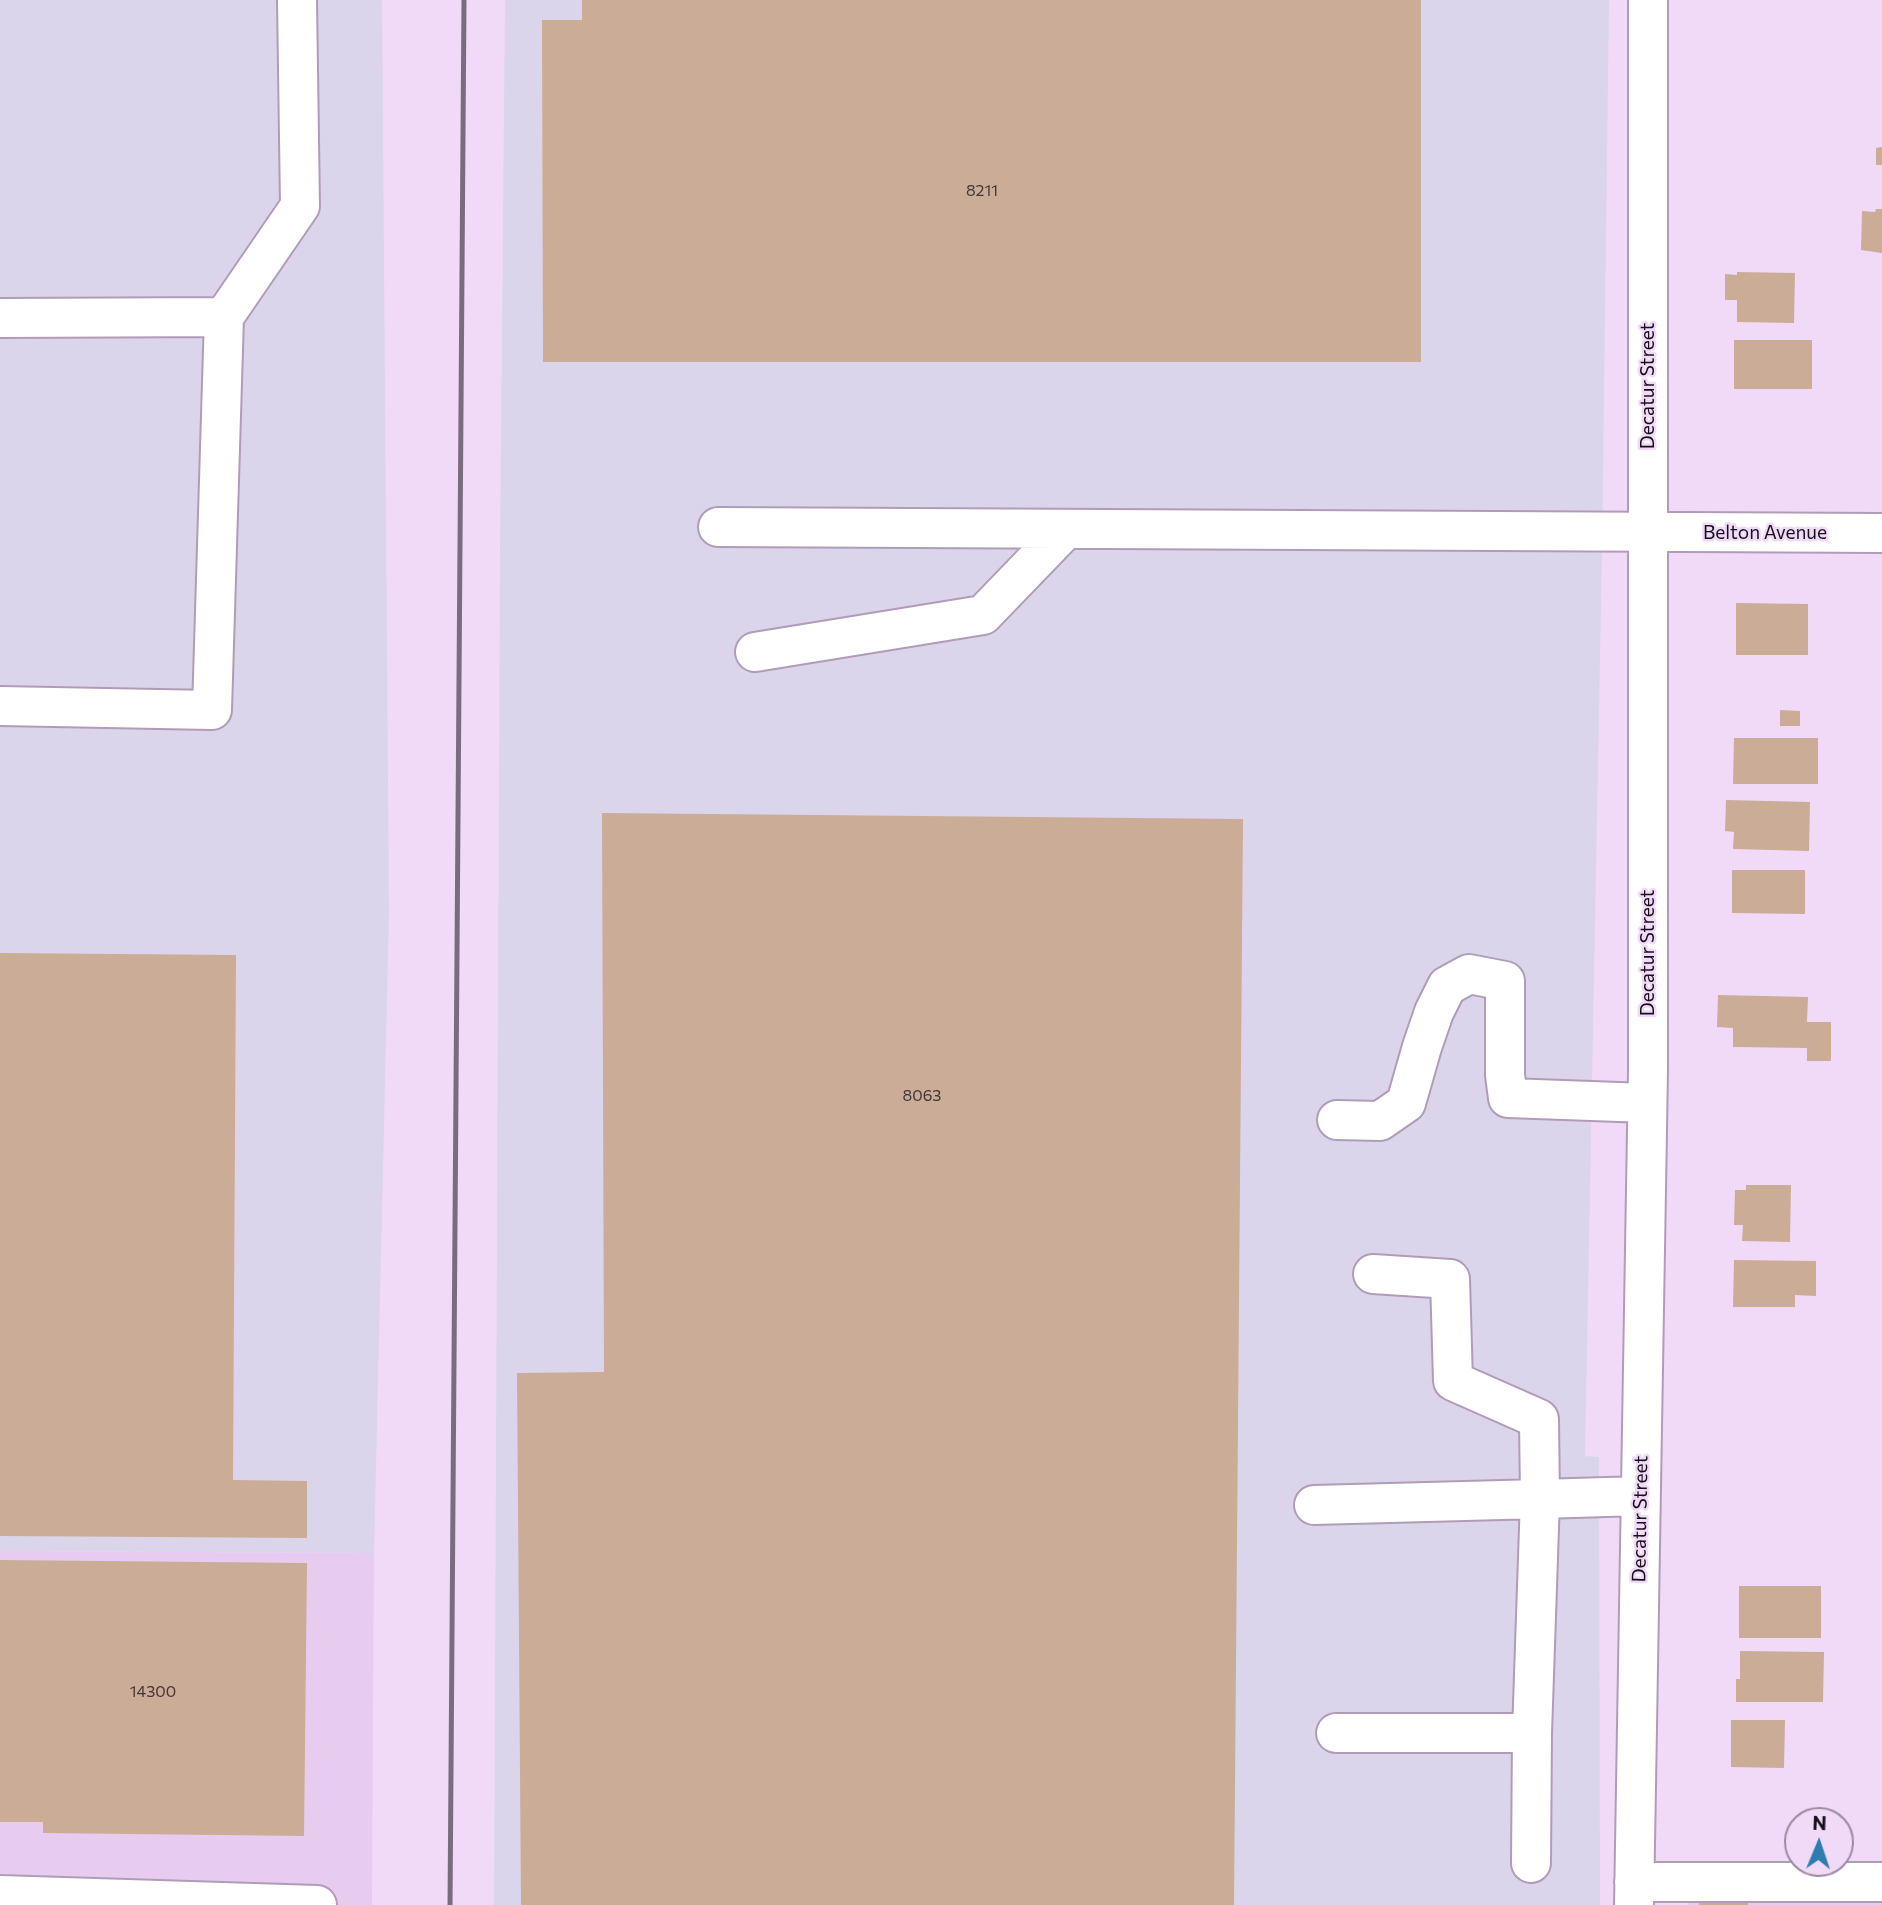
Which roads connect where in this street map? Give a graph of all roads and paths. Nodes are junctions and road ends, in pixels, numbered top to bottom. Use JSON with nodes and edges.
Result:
{"nodes":[{"id":1,"x":297,"y":0,"type":"edge"},
{"id":2,"x":1648,"y":0,"type":"edge"},
{"id":3,"x":223,"y":317,"type":"junction"},
{"id":4,"x":0,"y":318,"type":"edge"},
{"id":5,"x":718,"y":527,"type":"dead end"},
{"id":6,"x":1066,"y":529,"type":"junction"},
{"id":7,"x":1648,"y":532,"type":"junction"},
{"id":8,"x":1882,"y":533,"type":"edge"},
{"id":9,"x":755,"y":652,"type":"dead end"},
{"id":10,"x":0,"y":706,"type":"edge"},
{"id":11,"x":1647,"y":1103,"type":"junction"},
{"id":12,"x":1337,"y":1120,"type":"dead end"},
{"id":13,"x":1373,"y":1274,"type":"dead end"},
{"id":14,"x":1640,"y":1496,"type":"junction"},
{"id":15,"x":1540,"y":1499,"type":"junction"},
{"id":16,"x":1314,"y":1505,"type":"dead end"},
{"id":17,"x":1532,"y":1732,"type":"junction"},
{"id":18,"x":1336,"y":1733,"type":"dead end"},
{"id":19,"x":1531,"y":1863,"type":"dead end"},
{"id":20,"x":1882,"y":1882,"type":"edge"},
{"id":21,"x":1634,"y":1894,"type":"edge"},
{"id":22,"x":0,"y":1895,"type":"edge"},
{"id":23,"x":317,"y":1905,"type":"edge"}],
"edges":[{"from":1,"to":3,"type":"street"},
{"from":2,"to":7,"type":"street","name":"Decatur Street"},
{"from":3,"to":4,"type":"street"},
{"from":3,"to":10,"type":"street"},
{"from":5,"to":6,"type":"street","name":"Belton Avenue"},
{"from":6,"to":7,"type":"street","name":"Belton Avenue"},
{"from":6,"to":9,"type":"street"},
{"from":7,"to":8,"type":"street","name":"Belton Avenue"},
{"from":7,"to":11,"type":"street","name":"Decatur Street"},
{"from":11,"to":12,"type":"street"},
{"from":11,"to":14,"type":"street","name":"Decatur Street"},
{"from":13,"to":15,"type":"street"},
{"from":14,"to":15,"type":"street"},
{"from":14,"to":21,"type":"street","name":"Decatur Street"},
{"from":15,"to":16,"type":"street"},
{"from":15,"to":17,"type":"street"},
{"from":17,"to":18,"type":"street"},
{"from":17,"to":19,"type":"street"},
{"from":20,"to":21,"type":"street"},
{"from":22,"to":23,"type":"street"}]}
